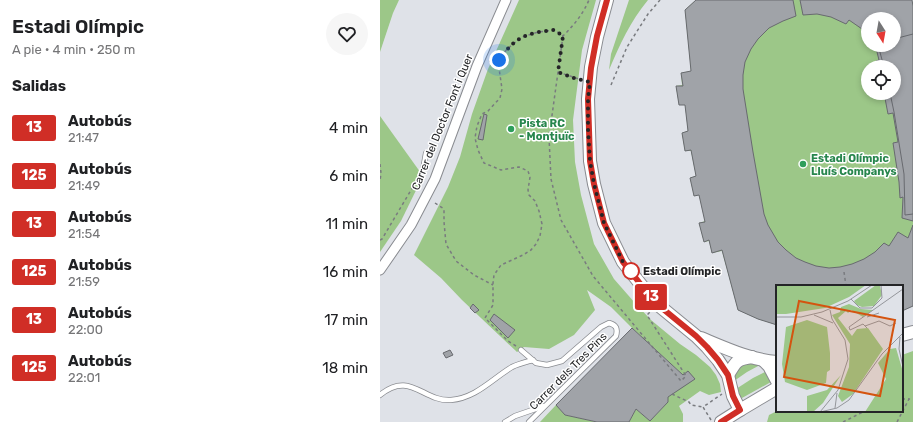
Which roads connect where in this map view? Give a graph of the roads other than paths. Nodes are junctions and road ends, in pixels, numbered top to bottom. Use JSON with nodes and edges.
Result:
{"nodes":[{"id":1,"x":506,"y":0,"type":"edge"},
{"id":2,"x":607,"y":0,"type":"edge"},
{"id":3,"x":426,"y":153,"type":"dead end"},
{"id":4,"x":423,"y":170,"type":"road end"},
{"id":5,"x":380,"y":270,"type":"edge"},
{"id":6,"x":913,"y":332,"type":"edge"},
{"id":7,"x":903,"y":335,"type":"edge"},
{"id":8,"x":696,"y":336,"type":"junction"},
{"id":9,"x":521,"y":350,"type":"road end"},
{"id":10,"x":758,"y":359,"type":"junction"},
{"id":11,"x":533,"y":360,"type":"junction"},
{"id":12,"x":776,"y":362,"type":"edge"},
{"id":13,"x":728,"y":375,"type":"junction"},
{"id":14,"x":776,"y":379,"type":"edge"},
{"id":15,"x":776,"y":389,"type":"edge"},
{"id":16,"x":380,"y":395,"type":"edge"},
{"id":17,"x":546,"y":405,"type":"junction"},
{"id":18,"x":740,"y":410,"type":"junction"},
{"id":19,"x":716,"y":421,"type":"edge"},
{"id":20,"x":505,"y":422,"type":"edge"},
{"id":21,"x":529,"y":422,"type":"edge"}],
"edges":[{"from":1,"to":5,"type":"street","name":"Carrer del Doctor Font i Quer"},
{"from":2,"to":8,"type":"street"},
{"from":3,"to":4,"type":"lane"},
{"from":6,"to":7,"type":"street"},
{"from":8,"to":10,"type":"street"},
{"from":8,"to":13,"type":"street"},
{"from":9,"to":11,"type":"lane","name":"Carrer dels Tres Pins"},
{"from":10,"to":12,"type":"street"},
{"from":10,"to":13,"type":"street"},
{"from":10,"to":14,"type":"street"},
{"from":11,"to":16,"type":"lane"},
{"from":11,"to":17,"type":"lane","name":"Carrer dels Tres Pins"},
{"from":13,"to":18,"type":"street"},
{"from":15,"to":18,"type":"street"},
{"from":17,"to":20,"type":"lane"},
{"from":17,"to":21,"type":"lane","name":"Carrer dels Tres Pins"},
{"from":18,"to":19,"type":"street"}]}
